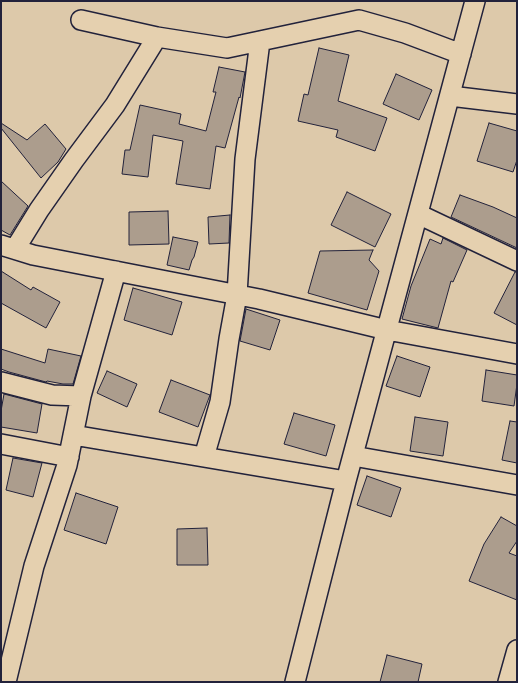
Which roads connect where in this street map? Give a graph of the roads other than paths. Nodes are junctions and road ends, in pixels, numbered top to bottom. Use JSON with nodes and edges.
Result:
{"nodes":[{"id":1,"x":475,"y":1,"type":"edge"},
{"id":2,"x":81,"y":20,"type":"dead end"},
{"id":3,"x":157,"y":37,"type":"junction"},
{"id":4,"x":260,"y":41,"type":"junction"},
{"id":5,"x":461,"y":54,"type":"junction"},
{"id":6,"x":450,"y":96,"type":"junction"},
{"id":7,"x":517,"y":104,"type":"edge"},
{"id":8,"x":418,"y":214,"type":"junction"},
{"id":9,"x":8,"y":247,"type":"edge"},
{"id":10,"x":517,"y":261,"type":"edge"},
{"id":11,"x":116,"y":271,"type":"junction"},
{"id":12,"x":237,"y":294,"type":"junction"},
{"id":13,"x":387,"y":330,"type":"junction"},
{"id":14,"x":517,"y":354,"type":"edge"},
{"id":15,"x":1,"y":382,"type":"edge"},
{"id":16,"x":81,"y":396,"type":"junction"},
{"id":17,"x":73,"y":435,"type":"junction"},
{"id":18,"x":1,"y":444,"type":"edge"},
{"id":19,"x":353,"y":456,"type":"junction"},
{"id":20,"x":69,"y":457,"type":"junction"},
{"id":21,"x":204,"y":457,"type":"junction"},
{"id":22,"x":346,"y":481,"type":"junction"},
{"id":23,"x":517,"y":485,"type":"edge"},
{"id":24,"x":517,"y":650,"type":"edge"},
{"id":25,"x":511,"y":681,"type":"edge"},
{"id":26,"x":6,"y":682,"type":"edge"},
{"id":27,"x":295,"y":682,"type":"edge"}],
"edges":[{"from":1,"to":5,"type":"street"},
{"from":2,"to":3,"type":"street"},
{"from":3,"to":4,"type":"street"},
{"from":3,"to":9,"type":"street"},
{"from":4,"to":5,"type":"street"},
{"from":4,"to":12,"type":"street"},
{"from":5,"to":6,"type":"street"},
{"from":6,"to":7,"type":"street"},
{"from":6,"to":8,"type":"street"},
{"from":8,"to":10,"type":"street"},
{"from":8,"to":13,"type":"street"},
{"from":9,"to":11,"type":"street"},
{"from":11,"to":12,"type":"street"},
{"from":11,"to":16,"type":"street"},
{"from":12,"to":13,"type":"street"},
{"from":12,"to":21,"type":"street"},
{"from":13,"to":14,"type":"street"},
{"from":13,"to":19,"type":"street"},
{"from":15,"to":16,"type":"street"},
{"from":16,"to":17,"type":"street"},
{"from":17,"to":20,"type":"street"},
{"from":17,"to":21,"type":"street"},
{"from":18,"to":20,"type":"street"},
{"from":19,"to":22,"type":"street"},
{"from":19,"to":23,"type":"street"},
{"from":20,"to":26,"type":"street"},
{"from":21,"to":22,"type":"street"},
{"from":22,"to":27,"type":"street"},
{"from":24,"to":25,"type":"street"}]}
